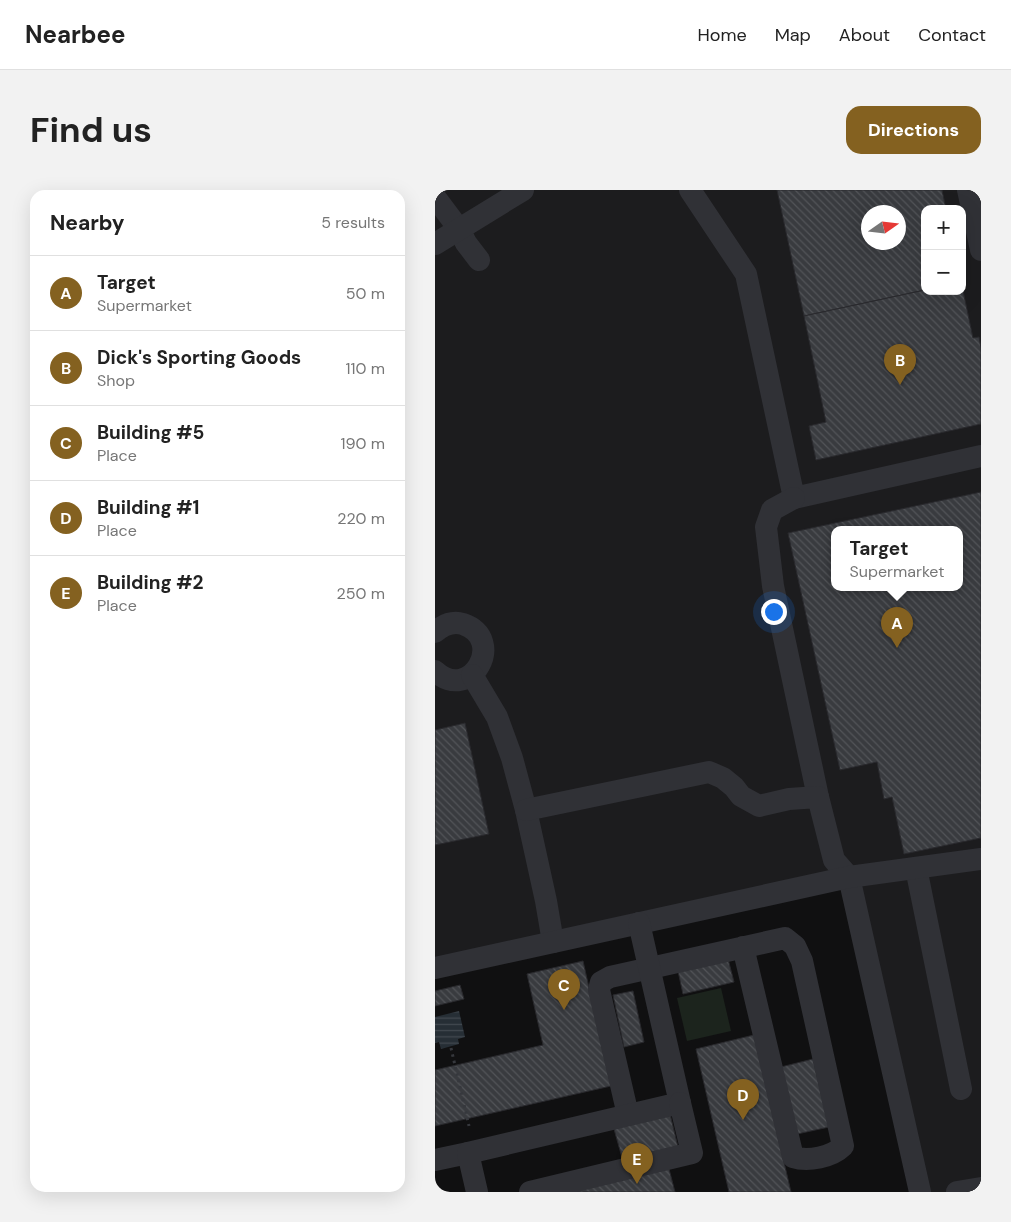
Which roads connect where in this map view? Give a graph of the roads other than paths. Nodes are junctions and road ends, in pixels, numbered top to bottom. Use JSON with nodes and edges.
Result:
{"nodes":[{"id":1,"x":523,"y":190,"type":"edge"},
{"id":2,"x":691,"y":190,"type":"edge"},
{"id":3,"x":968,"y":190,"type":"edge"},
{"id":4,"x":435,"y":197,"type":"edge"},
{"id":5,"x":453,"y":241,"type":"edge"},
{"id":6,"x":981,"y":250,"type":"edge"},
{"id":7,"x":981,"y":456,"type":"edge"},
{"id":8,"x":794,"y":498,"type":"junction"},
{"id":9,"x":437,"y":625,"type":"edge"},
{"id":10,"x":484,"y":665,"type":"junction"},
{"id":11,"x":435,"y":671,"type":"edge"},
{"id":12,"x":818,"y":797,"type":"junction"},
{"id":13,"x":527,"y":810,"type":"junction"},
{"id":14,"x":981,"y":859,"type":"edge"},
{"id":15,"x":916,"y":868,"type":"junction"},
{"id":16,"x":849,"y":877,"type":"junction"},
{"id":17,"x":639,"y":923,"type":"junction"},
{"id":18,"x":553,"y":942,"type":"junction"},
{"id":19,"x":743,"y":947,"type":"junction"},
{"id":20,"x":435,"y":968,"type":"edge"},
{"id":21,"x":651,"y":968,"type":"junction"},
{"id":22,"x":961,"y":1089,"type":"dead end"},
{"id":23,"x":680,"y":1103,"type":"junction"},
{"id":24,"x":628,"y":1115,"type":"junction"},
{"id":25,"x":468,"y":1153,"type":"junction"},
{"id":26,"x":435,"y":1160,"type":"edge"},
{"id":27,"x":981,"y":1188,"type":"edge"},
{"id":28,"x":477,"y":1192,"type":"edge"},
{"id":29,"x":530,"y":1192,"type":"edge"},
{"id":30,"x":920,"y":1192,"type":"edge"},
{"id":31,"x":957,"y":1192,"type":"edge"}],
"edges":[{"from":1,"to":5,"type":"street"},
{"from":2,"to":8,"type":"street"},
{"from":3,"to":6,"type":"street"},
{"from":4,"to":5,"type":"street"},
{"from":7,"to":8,"type":"street"},
{"from":8,"to":12,"type":"street"},
{"from":9,"to":10,"type":"street"},
{"from":10,"to":11,"type":"street"},
{"from":10,"to":13,"type":"street"},
{"from":12,"to":13,"type":"street"},
{"from":12,"to":16,"type":"street"},
{"from":13,"to":18,"type":"street"},
{"from":14,"to":15,"type":"street"},
{"from":15,"to":16,"type":"street"},
{"from":15,"to":22,"type":"street"},
{"from":16,"to":17,"type":"street"},
{"from":16,"to":30,"type":"street"},
{"from":17,"to":18,"type":"street"},
{"from":17,"to":21,"type":"street"},
{"from":18,"to":20,"type":"street"},
{"from":19,"to":19,"type":"street"},
{"from":19,"to":21,"type":"street"},
{"from":21,"to":23,"type":"street"},
{"from":21,"to":24,"type":"street"},
{"from":23,"to":24,"type":"street"},
{"from":23,"to":29,"type":"street"},
{"from":24,"to":25,"type":"street"},
{"from":25,"to":26,"type":"street"},
{"from":25,"to":28,"type":"street"},
{"from":27,"to":31,"type":"street"}]}
